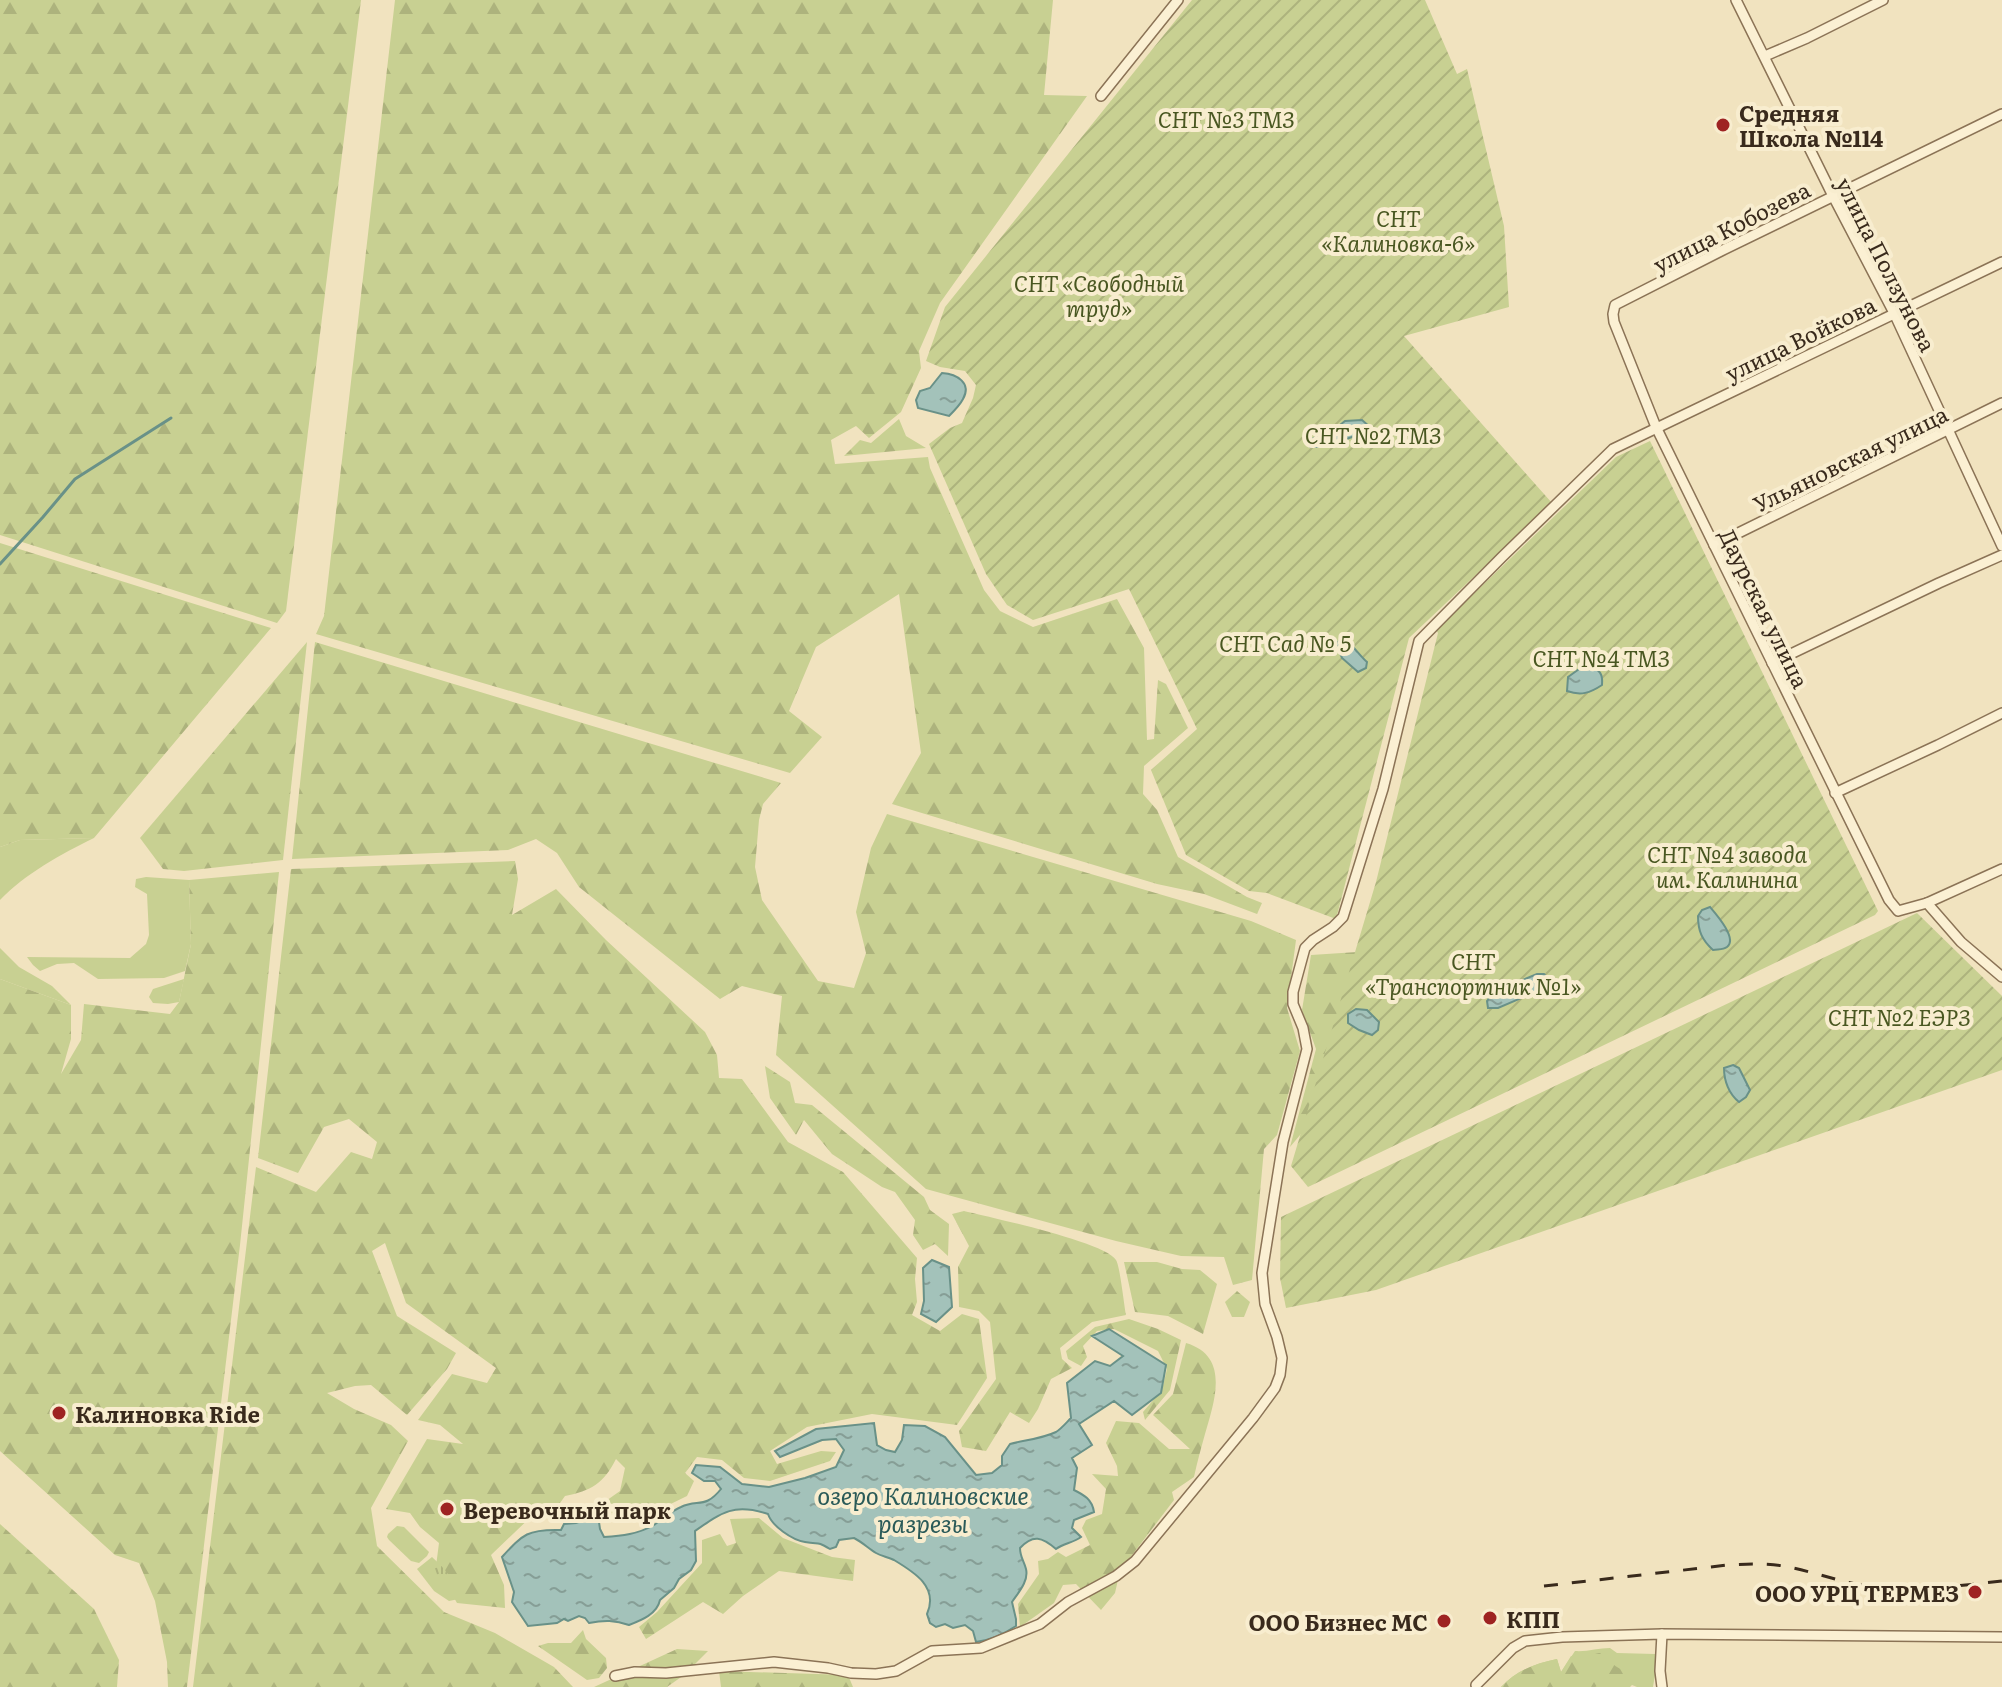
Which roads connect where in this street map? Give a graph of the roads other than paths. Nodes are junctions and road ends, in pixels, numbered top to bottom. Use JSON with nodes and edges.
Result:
{"nodes":[{"id":1,"x":1178,"y":0,"type":"edge"},
{"id":2,"x":1736,"y":0,"type":"edge"},
{"id":3,"x":1883,"y":0,"type":"edge"},
{"id":4,"x":1765,"y":56,"type":"junction"},
{"id":5,"x":1101,"y":96,"type":"dead end"},
{"id":6,"x":2002,"y":114,"type":"edge"},
{"id":7,"x":1833,"y":196,"type":"junction"},
{"id":8,"x":2002,"y":262,"type":"edge"},
{"id":9,"x":1894,"y":313,"type":"junction"},
{"id":10,"x":1613,"y":314,"type":"joint"},
{"id":11,"x":2002,"y":403,"type":"edge"},
{"id":12,"x":1656,"y":427,"type":"junction"},
{"id":13,"x":1948,"y":429,"type":"junction"},
{"id":14,"x":1714,"y":545,"type":"junction"},
{"id":15,"x":2002,"y":546,"type":"edge"},
{"id":16,"x":2002,"y":555,"type":"edge"},
{"id":17,"x":1772,"y":663,"type":"junction"},
{"id":18,"x":2002,"y":713,"type":"edge"},
{"id":19,"x":1835,"y":793,"type":"junction"},
{"id":20,"x":2002,"y":869,"type":"edge"},
{"id":21,"x":1927,"y":903,"type":"junction"},
{"id":22,"x":2002,"y":977,"type":"edge"},
{"id":23,"x":1662,"y":1634,"type":"junction"},
{"id":24,"x":2002,"y":1637,"type":"edge"},
{"id":25,"x":615,"y":1676,"type":"dead end"},
{"id":26,"x":1476,"y":1685,"type":"dead end"},
{"id":27,"x":1662,"y":1687,"type":"edge"}],
"edges":[{"from":1,"to":5,"type":"street"},
{"from":2,"to":4,"type":"street","name":"улица Ползунова"},
{"from":3,"to":4,"type":"street"},
{"from":4,"to":7,"type":"street","name":"улица Ползунова"},
{"from":6,"to":7,"type":"street","name":"улица Кобозева"},
{"from":7,"to":9,"type":"street","name":"улица Ползунова"},
{"from":7,"to":10,"type":"street","name":"улица Кобозева"},
{"from":8,"to":9,"type":"street","name":"улица Войкова"},
{"from":9,"to":12,"type":"street","name":"улица Войкова"},
{"from":9,"to":13,"type":"street","name":"улица Ползунова"},
{"from":10,"to":12,"type":"street","name":"Даурская улица"},
{"from":11,"to":13,"type":"street","name":"Ульяновская улица"},
{"from":12,"to":14,"type":"street","name":"Даурская улица"},
{"from":12,"to":25,"type":"street","name":"улица Войкова"},
{"from":13,"to":14,"type":"street","name":"Ульяновская улица"},
{"from":13,"to":15,"type":"street","name":"улица Ползунова"},
{"from":14,"to":17,"type":"street","name":"Даурская улица"},
{"from":16,"to":17,"type":"street"},
{"from":17,"to":19,"type":"street","name":"Даурская улица"},
{"from":18,"to":19,"type":"street"},
{"from":19,"to":21,"type":"street","name":"Даурская улица"},
{"from":20,"to":21,"type":"street"},
{"from":21,"to":22,"type":"street"},
{"from":23,"to":24,"type":"street"},
{"from":23,"to":26,"type":"street"},
{"from":23,"to":27,"type":"street"}]}
